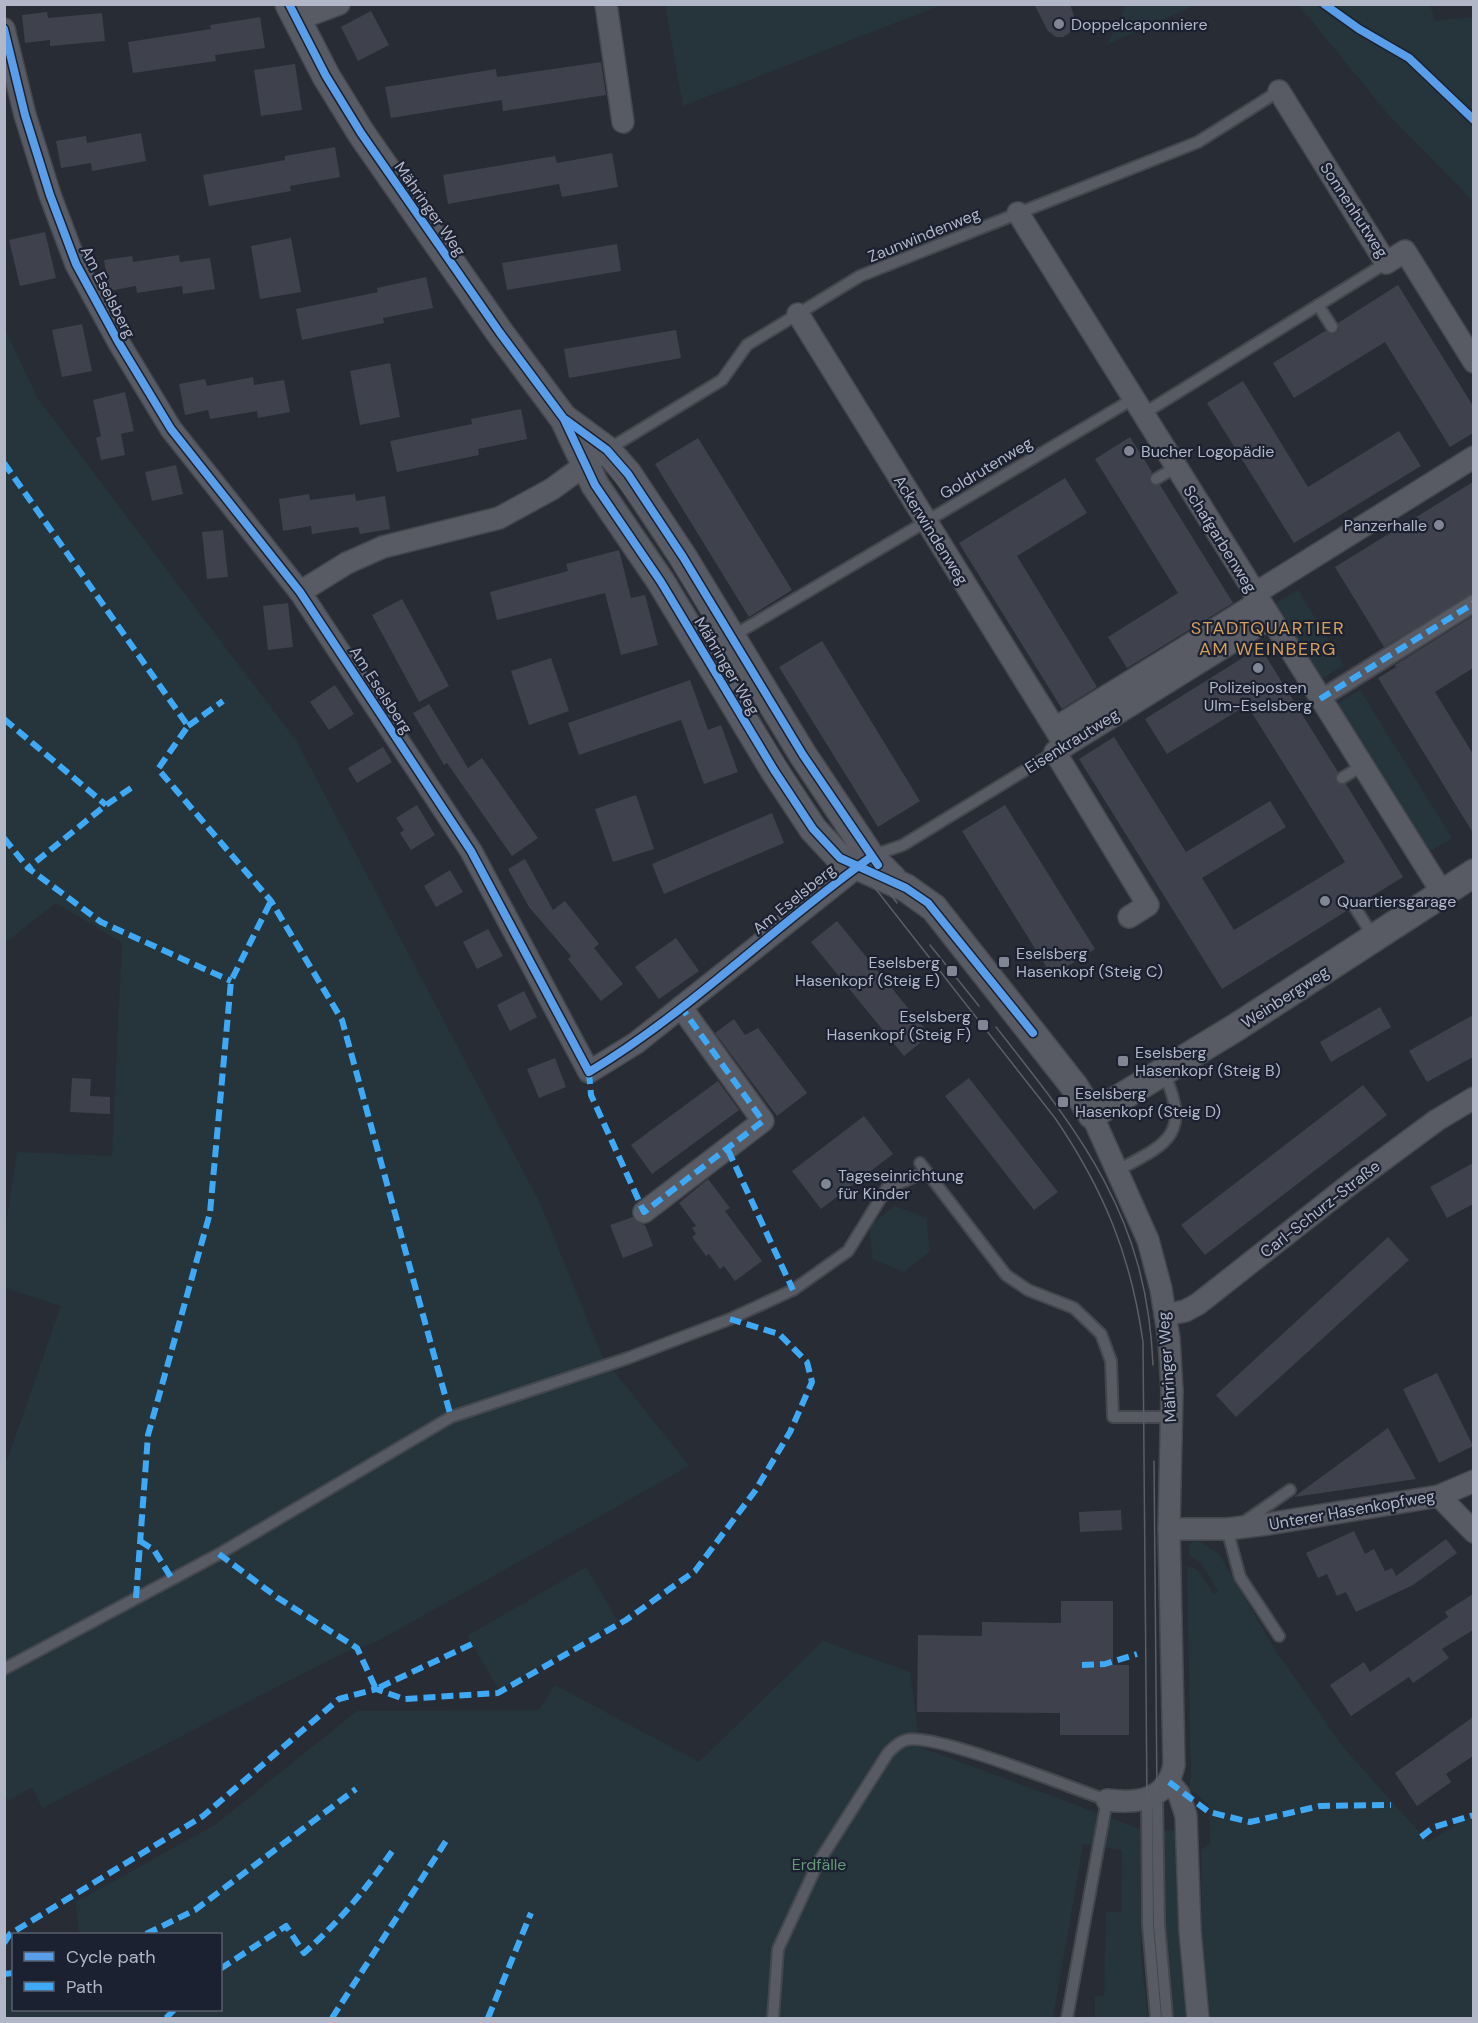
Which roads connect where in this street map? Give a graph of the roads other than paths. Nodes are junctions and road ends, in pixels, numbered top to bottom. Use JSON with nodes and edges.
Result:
{"nodes":[{"id":1,"x":339,"y":4,"type":"edge"},
{"id":2,"x":606,"y":4,"type":"edge"},
{"id":3,"x":292,"y":12,"type":"edge"},
{"id":4,"x":4,"y":29,"type":"edge"},
{"id":5,"x":1279,"y":91,"type":"joint"},
{"id":6,"x":623,"y":122,"type":"dead end"},
{"id":7,"x":1018,"y":213,"type":"junction"},
{"id":8,"x":1386,"y":263,"type":"junction"},
{"id":9,"x":1318,"y":304,"type":"junction"},
{"id":10,"x":798,"y":314,"type":"junction"},
{"id":11,"x":1332,"y":327,"type":"dead end"},
{"id":12,"x":1473,"y":362,"type":"edge"},
{"id":13,"x":1138,"y":406,"type":"junction"},
{"id":14,"x":564,"y":419,"type":"junction"},
{"id":15,"x":607,"y":450,"type":"junction"},
{"id":16,"x":1473,"y":457,"type":"edge"},
{"id":17,"x":584,"y":465,"type":"junction"},
{"id":18,"x":1176,"y":467,"type":"junction"},
{"id":19,"x":1156,"y":479,"type":"dead end"},
{"id":20,"x":925,"y":522,"type":"junction"},
{"id":21,"x":300,"y":592,"type":"junction"},
{"id":22,"x":1473,"y":603,"type":"edge"},
{"id":23,"x":1261,"y":605,"type":"junction"},
{"id":24,"x":731,"y":637,"type":"junction"},
{"id":25,"x":1320,"y":699,"type":"junction"},
{"id":26,"x":1058,"y":742,"type":"junction"},
{"id":27,"x":1362,"y":766,"type":"junction"},
{"id":28,"x":1342,"y":778,"type":"dead end"},
{"id":29,"x":864,"y":862,"type":"junction"},
{"id":30,"x":1473,"y":873,"type":"edge"},
{"id":31,"x":1443,"y":894,"type":"junction"},
{"id":32,"x":1354,"y":906,"type":"dead end"},
{"id":33,"x":1130,"y":917,"type":"dead end"},
{"id":34,"x":1375,"y":939,"type":"junction"},
{"id":35,"x":681,"y":1007,"type":"junction"},
{"id":36,"x":1163,"y":1072,"type":"junction"},
{"id":37,"x":1473,"y":1098,"type":"edge"},
{"id":38,"x":1092,"y":1115,"type":"junction"},
{"id":39,"x":1118,"y":1170,"type":"junction"},
{"id":40,"x":644,"y":1212,"type":"dead end"},
{"id":41,"x":1165,"y":1314,"type":"junction"},
{"id":42,"x":1172,"y":1417,"type":"junction"},
{"id":43,"x":1473,"y":1481,"type":"edge"},
{"id":44,"x":1290,"y":1490,"type":"dead end"},
{"id":45,"x":1439,"y":1496,"type":"junction"},
{"id":46,"x":1169,"y":1529,"type":"junction"},
{"id":47,"x":1230,"y":1529,"type":"junction"},
{"id":48,"x":1473,"y":1532,"type":"edge"},
{"id":49,"x":1279,"y":1636,"type":"dead end"},
{"id":50,"x":4,"y":1669,"type":"edge"},
{"id":51,"x":1158,"y":1792,"type":"junction"},
{"id":52,"x":1107,"y":1800,"type":"junction"},
{"id":53,"x":773,"y":2019,"type":"edge"},
{"id":54,"x":1067,"y":2019,"type":"edge"},
{"id":55,"x":1156,"y":2019,"type":"edge"},
{"id":56,"x":1167,"y":2019,"type":"edge"},
{"id":57,"x":1198,"y":2019,"type":"edge"}],
"edges":[{"from":1,"to":3,"type":"street","name":"Mähringer Weg"},
{"from":2,"to":6,"type":"street"},
{"from":3,"to":14,"type":"street","name":"Mähringer Weg"},
{"from":4,"to":21,"type":"street","name":"Am Eselsberg"},
{"from":5,"to":7,"type":"lane","name":"Zaunwindenweg"},
{"from":5,"to":8,"type":"street","name":"Sonnenhutweg"},
{"from":7,"to":10,"type":"lane","name":"Zaunwindenweg"},
{"from":7,"to":13,"type":"street","name":"Schafgarbenweg"},
{"from":8,"to":9,"type":"lane","name":"Goldrutenweg"},
{"from":8,"to":12,"type":"street","name":"Sonnenhutweg"},
{"from":9,"to":11,"type":"lane"},
{"from":9,"to":13,"type":"lane","name":"Goldrutenweg"},
{"from":10,"to":15,"type":"lane","name":"Zaunwindenweg"},
{"from":10,"to":20,"type":"street","name":"Ackerwindenweg"},
{"from":13,"to":18,"type":"street","name":"Schafgarbenweg"},
{"from":13,"to":20,"type":"lane","name":"Goldrutenweg"},
{"from":14,"to":15,"type":"street","name":"Mähringer Weg"},
{"from":14,"to":17,"type":"street","name":"Mähringer Weg"},
{"from":15,"to":17,"type":"street"},
{"from":15,"to":24,"type":"street","name":"Mähringer Weg"},
{"from":16,"to":23,"type":"street","name":"Eisenkrautweg"},
{"from":17,"to":21,"type":"street"},
{"from":17,"to":29,"type":"street","name":"Mähringer Weg"},
{"from":18,"to":19,"type":"lane"},
{"from":18,"to":23,"type":"street","name":"Schafgarbenweg"},
{"from":20,"to":24,"type":"lane","name":"Goldrutenweg"},
{"from":20,"to":26,"type":"street","name":"Ackerwindenweg"},
{"from":21,"to":35,"type":"street","name":"Am Eselsberg"},
{"from":22,"to":25,"type":"street"},
{"from":23,"to":25,"type":"street","name":"Schafgarbenweg"},
{"from":23,"to":26,"type":"street","name":"Eisenkrautweg"},
{"from":24,"to":29,"type":"street","name":"Mähringer Weg"},
{"from":25,"to":27,"type":"street","name":"Schafgarbenweg"},
{"from":26,"to":29,"type":"lane","name":"Eisenkrautweg"},
{"from":26,"to":33,"type":"street","name":"Ackerwindenweg"},
{"from":27,"to":28,"type":"lane"},
{"from":27,"to":31,"type":"street","name":"Schafgarbenweg"},
{"from":29,"to":35,"type":"street","name":"Am Eselsberg"},
{"from":29,"to":38,"type":"street","name":"Mähringer Weg"},
{"from":30,"to":31,"type":"street","name":"Weinbergweg"},
{"from":31,"to":34,"type":"street","name":"Weinbergweg"},
{"from":32,"to":34,"type":"lane"},
{"from":34,"to":36,"type":"street","name":"Weinbergweg"},
{"from":35,"to":40,"type":"street"},
{"from":36,"to":38,"type":"street","name":"Weinbergweg"},
{"from":36,"to":39,"type":"lane"},
{"from":37,"to":41,"type":"street","name":"Carl-Schurz-Straße"},
{"from":38,"to":39,"type":"street","name":"Mähringer Weg"},
{"from":39,"to":41,"type":"street","name":"Mähringer Weg"},
{"from":41,"to":42,"type":"street","name":"Mähringer Weg"},
{"from":42,"to":46,"type":"street","name":"Mähringer Weg"},
{"from":42,"to":50,"type":"lane"},
{"from":43,"to":45,"type":"street","name":"Unterer Hasenkopfweg"},
{"from":44,"to":47,"type":"lane"},
{"from":45,"to":47,"type":"street","name":"Unterer Hasenkopfweg"},
{"from":45,"to":48,"type":"street"},
{"from":46,"to":47,"type":"street","name":"Unterer Hasenkopfweg"},
{"from":46,"to":51,"type":"street","name":"Mähringer Weg"},
{"from":47,"to":49,"type":"lane"},
{"from":51,"to":52,"type":"street"},
{"from":51,"to":55,"type":"lane"},
{"from":51,"to":56,"type":"lane"},
{"from":51,"to":57,"type":"street"},
{"from":52,"to":53,"type":"lane"},
{"from":52,"to":54,"type":"lane"}]}
